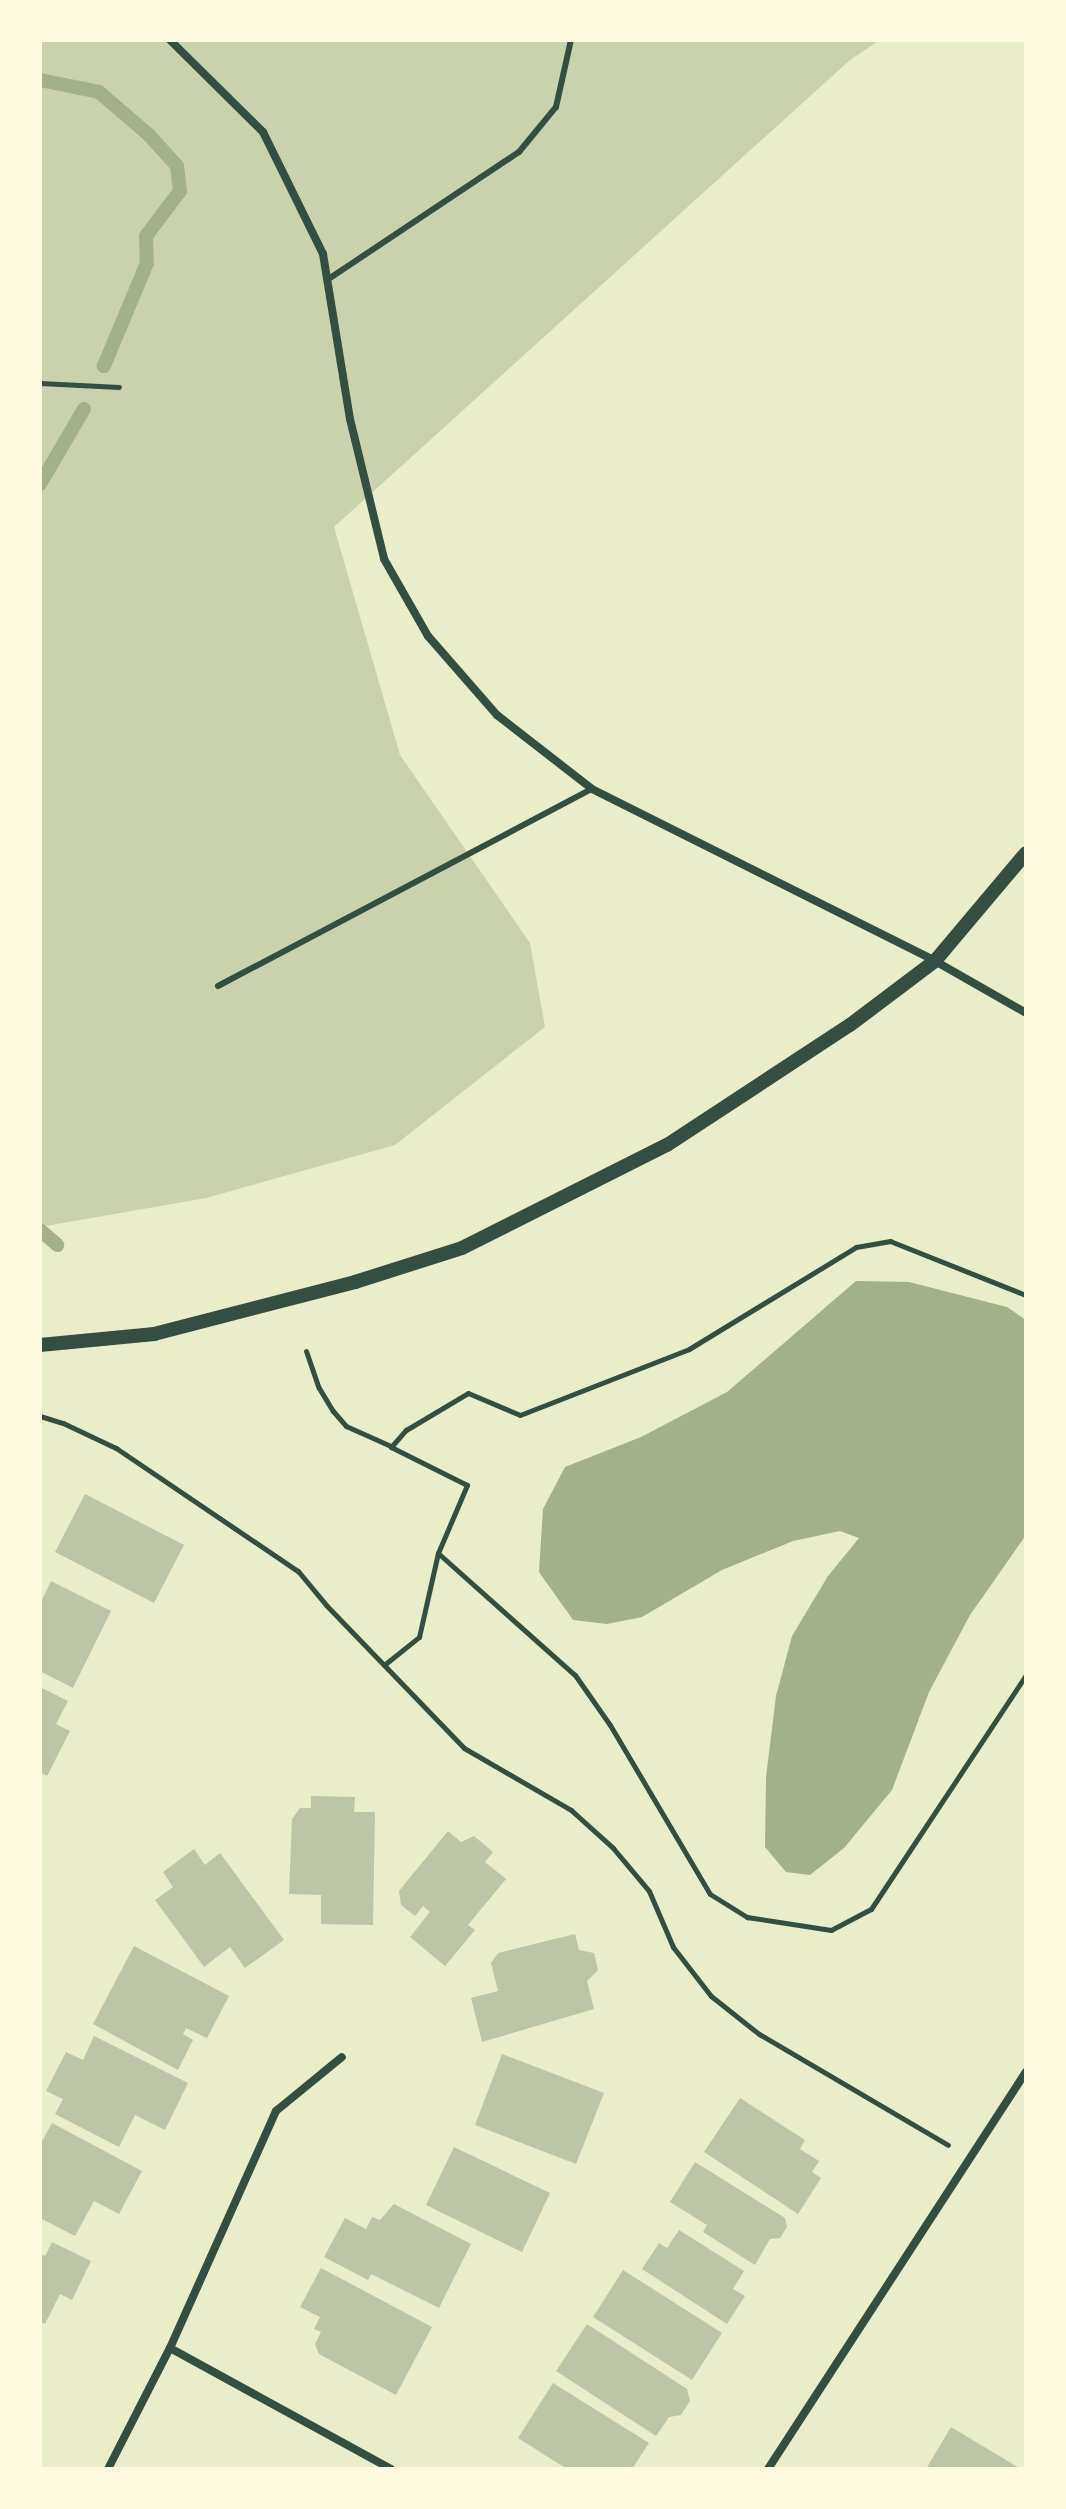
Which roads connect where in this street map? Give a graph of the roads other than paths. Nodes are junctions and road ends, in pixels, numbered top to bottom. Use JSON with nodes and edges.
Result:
{"nodes":[{"id":1,"x":170,"y":40,"type":"edge"},
{"id":2,"x":571,"y":40,"type":"edge"},
{"id":3,"x":327,"y":280,"type":"junction"},
{"id":4,"x":592,"y":789,"type":"junction"},
{"id":5,"x":1026,"y":853,"type":"edge"},
{"id":6,"x":935,"y":961,"type":"junction"},
{"id":7,"x":218,"y":986,"type":"dead end"},
{"id":8,"x":1026,"y":1013,"type":"edge"},
{"id":9,"x":40,"y":1345,"type":"edge"},
{"id":10,"x":342,"y":2057,"type":"dead end"},
{"id":11,"x":1026,"y":2071,"type":"edge"},
{"id":12,"x":170,"y":2348,"type":"junction"},
{"id":13,"x":108,"y":2469,"type":"edge"},
{"id":14,"x":391,"y":2469,"type":"edge"},
{"id":15,"x":768,"y":2469,"type":"edge"}],
"edges":[{"from":1,"to":3,"type":"street"},
{"from":2,"to":3,"type":"lane"},
{"from":3,"to":4,"type":"street"},
{"from":4,"to":6,"type":"street"},
{"from":4,"to":7,"type":"lane"},
{"from":5,"to":6,"type":"street"},
{"from":6,"to":8,"type":"street"},
{"from":6,"to":9,"type":"street"},
{"from":10,"to":12,"type":"street"},
{"from":11,"to":15,"type":"street"},
{"from":12,"to":13,"type":"street"},
{"from":12,"to":14,"type":"street"}]}
